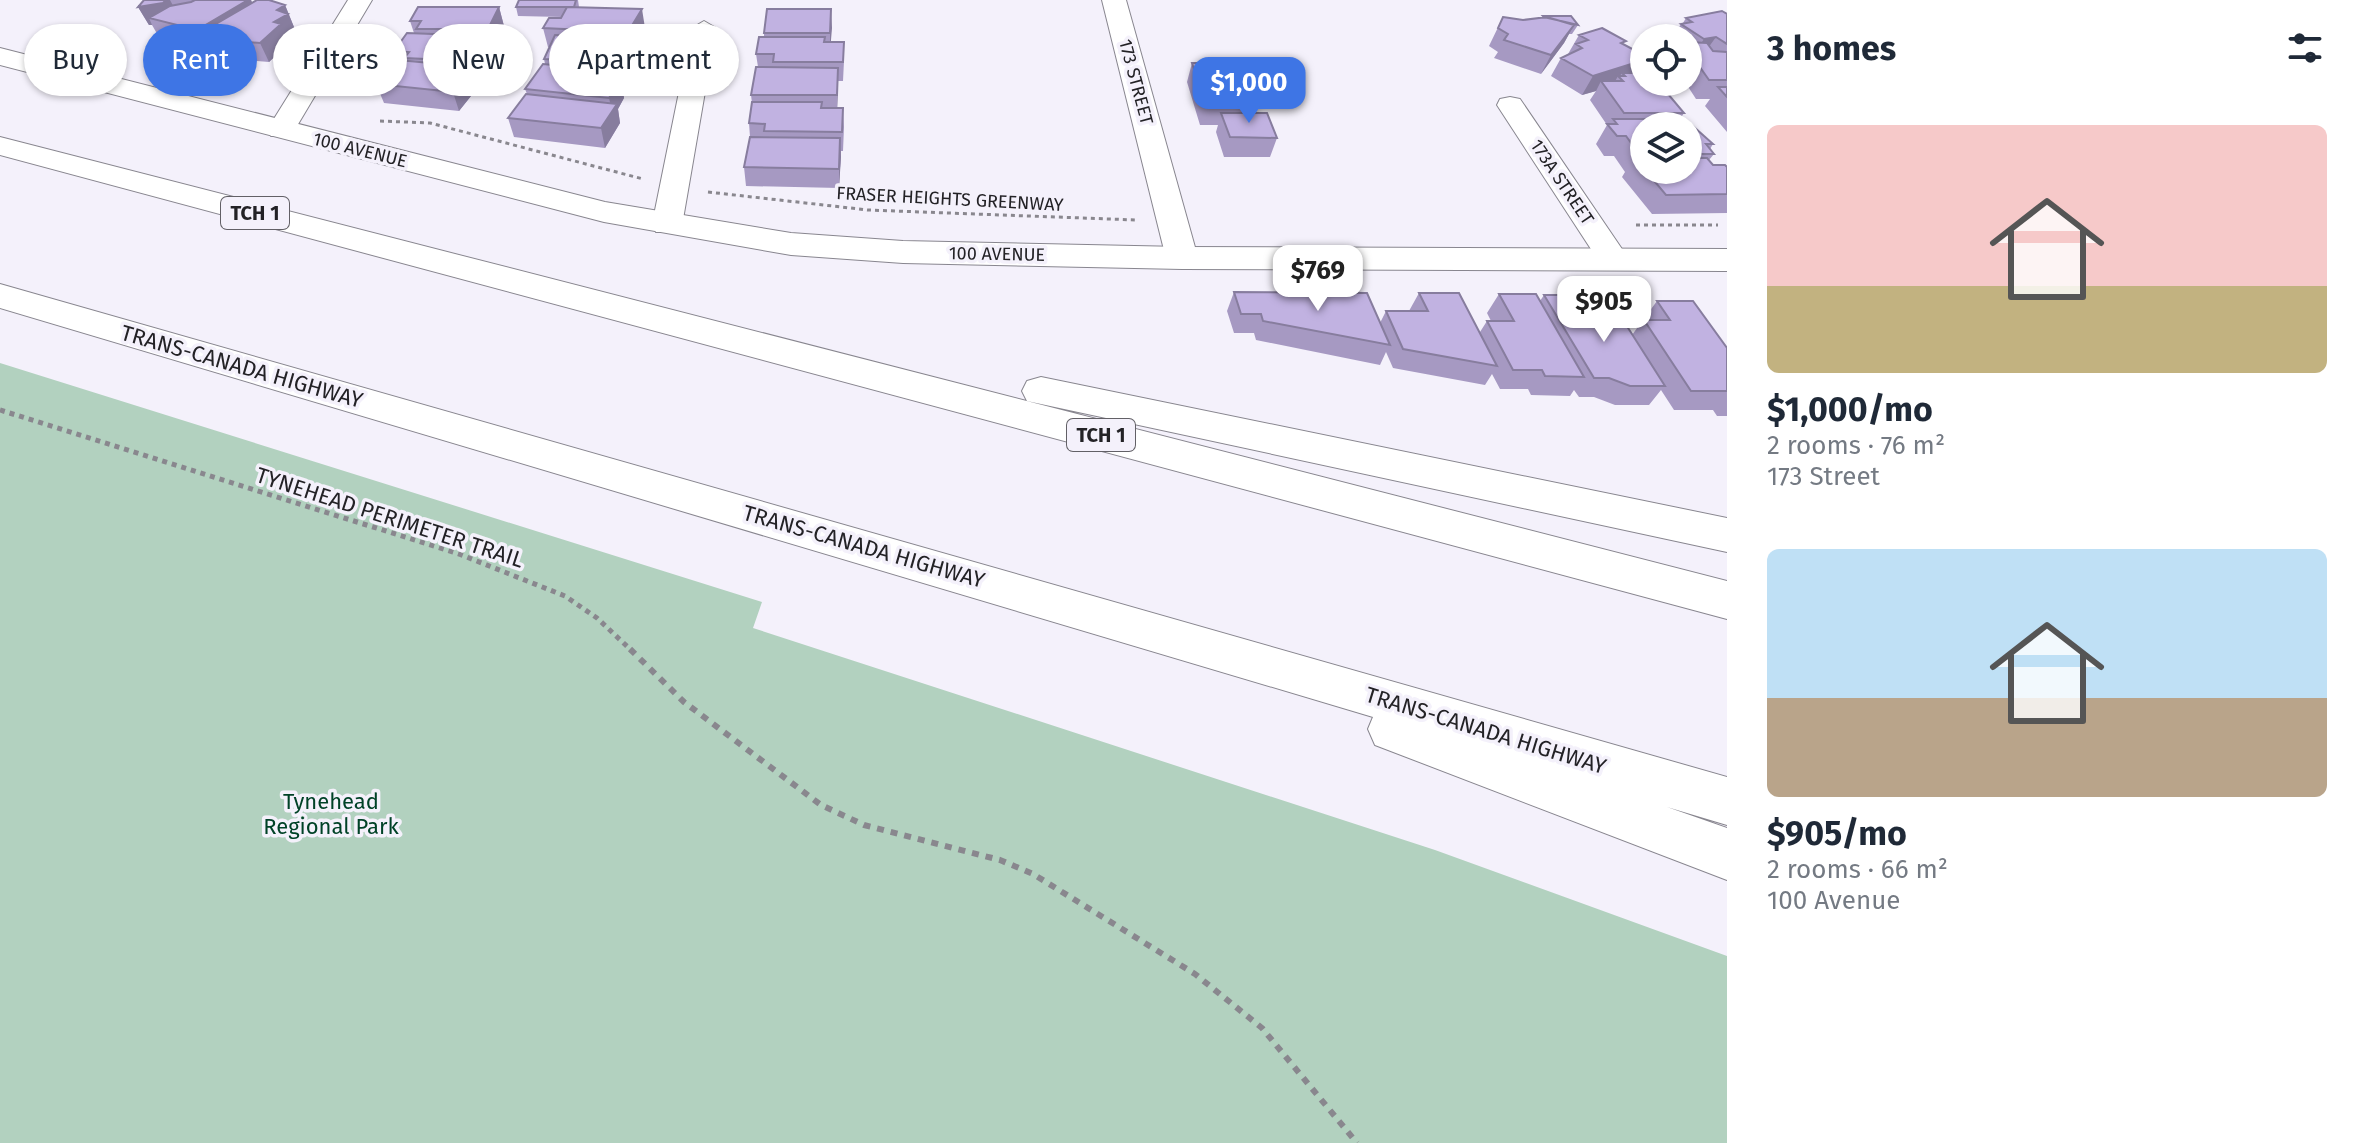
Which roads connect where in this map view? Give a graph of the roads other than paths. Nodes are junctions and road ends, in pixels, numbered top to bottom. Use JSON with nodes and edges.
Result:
{"nodes":[{"id":1,"x":360,"y":0,"type":"edge"},
{"id":2,"x":1114,"y":0,"type":"edge"},
{"id":3,"x":0,"y":56,"type":"edge"},
{"id":4,"x":691,"y":96,"type":"edge"},
{"id":5,"x":1510,"y":105,"type":"dead end"},
{"id":6,"x":281,"y":130,"type":"junction"},
{"id":7,"x":0,"y":146,"type":"edge"},
{"id":8,"x":667,"y":225,"type":"junction"},
{"id":9,"x":1180,"y":250,"type":"junction"},
{"id":10,"x":1613,"y":259,"type":"junction"},
{"id":11,"x":1727,"y":260,"type":"edge"},
{"id":12,"x":510,"y":281,"type":"junction"},
{"id":13,"x":0,"y":296,"type":"edge"},
{"id":14,"x":1727,"y":535,"type":"edge"},
{"id":15,"x":1014,"y":589,"type":"junction"},
{"id":16,"x":1727,"y":600,"type":"edge"},
{"id":17,"x":1727,"y":801,"type":"edge"},
{"id":18,"x":1727,"y":854,"type":"edge"}],
"edges":[{"from":1,"to":6,"type":"street"},
{"from":2,"to":9,"type":"street","name":"173 STREET"},
{"from":3,"to":6,"type":"main road","name":"100 AVENUE"},
{"from":4,"to":8,"type":"street"},
{"from":5,"to":10,"type":"street","name":"173A STREET"},
{"from":6,"to":8,"type":"main road","name":"100 AVENUE"},
{"from":7,"to":12,"type":"main road","number":"TCH 1"},
{"from":8,"to":9,"type":"main road","name":"100 AVENUE"},
{"from":9,"to":10,"type":"main road","name":"100 AVENUE"},
{"from":10,"to":11,"type":"main road","name":"100 AVENUE"},
{"from":12,"to":14,"type":"main road"},
{"from":12,"to":16,"type":"main road","number":"TCH 1"},
{"from":13,"to":15,"type":"main road","name":"TRANS-CANADA HIGHWAY"},
{"from":15,"to":17,"type":"main road","name":"TRANS-CANADA HIGHWAY"},
{"from":15,"to":18,"type":"main road"}]}
